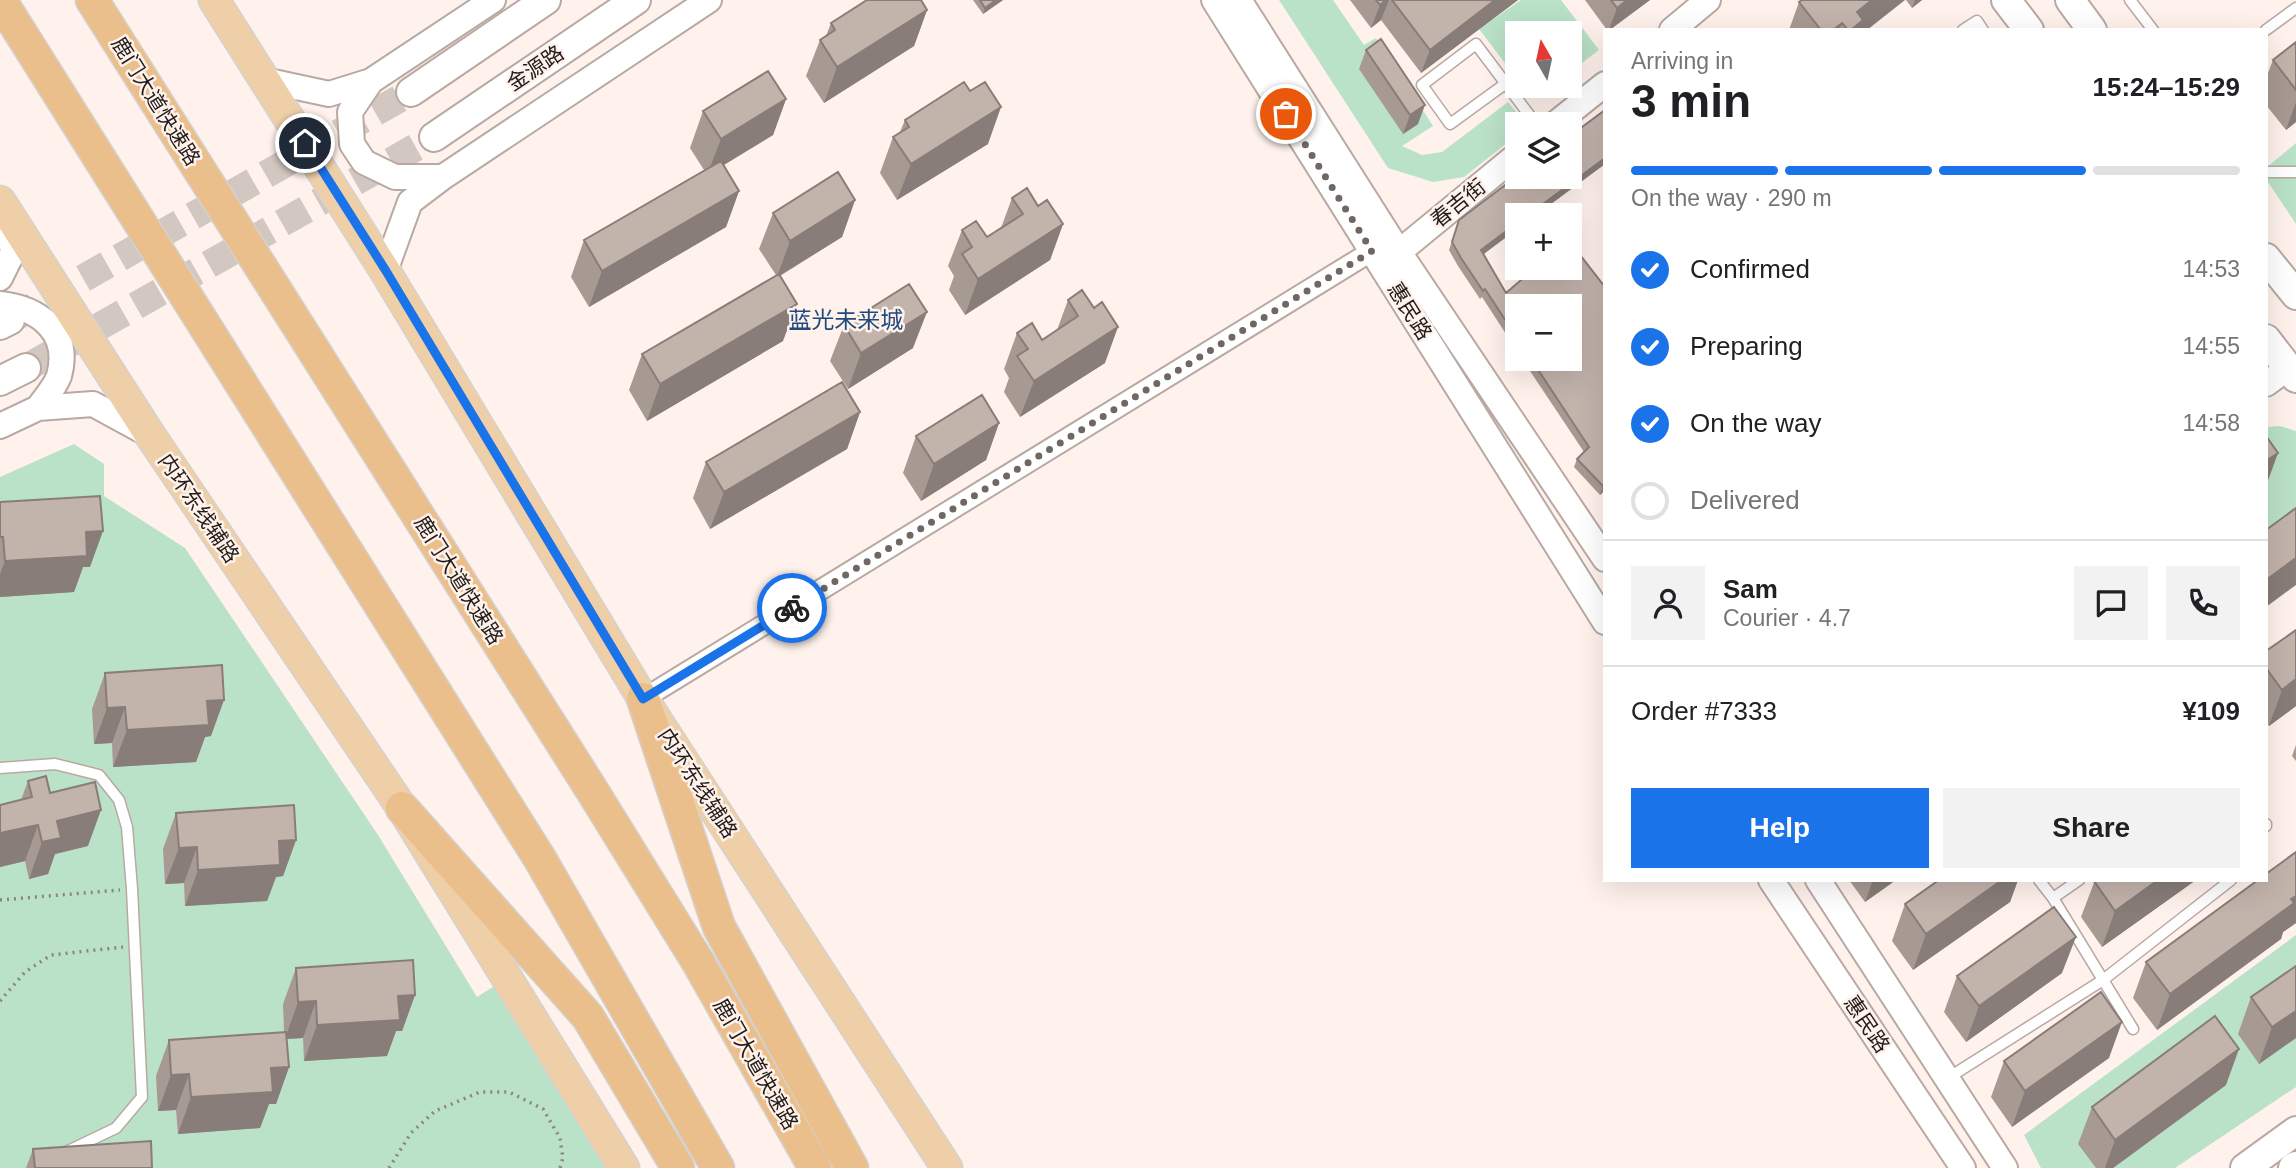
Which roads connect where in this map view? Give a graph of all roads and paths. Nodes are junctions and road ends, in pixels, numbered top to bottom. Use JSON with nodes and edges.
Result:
{"nodes":[{"id":1,"x":0,"y":0,"type":"edge"},
{"id":2,"x":92,"y":0,"type":"edge"},
{"id":3,"x":214,"y":0,"type":"edge"},
{"id":4,"x":493,"y":0,"type":"edge"},
{"id":5,"x":545,"y":0,"type":"edge"},
{"id":6,"x":636,"y":0,"type":"edge"},
{"id":7,"x":709,"y":0,"type":"edge"},
{"id":8,"x":1214,"y":0,"type":"edge"},
{"id":9,"x":1239,"y":0,"type":"edge"},
{"id":10,"x":1708,"y":0,"type":"edge"},
{"id":11,"x":2006,"y":0,"type":"edge"},
{"id":12,"x":2070,"y":0,"type":"edge"},
{"id":13,"x":2130,"y":0,"type":"edge"},
{"id":14,"x":2296,"y":8,"type":"edge"},
{"id":15,"x":1674,"y":28,"type":"edge"},
{"id":16,"x":1967,"y":28,"type":"edge"},
{"id":17,"x":1982,"y":28,"type":"edge"},
{"id":18,"x":2027,"y":28,"type":"edge"},
{"id":19,"x":2091,"y":28,"type":"edge"},
{"id":20,"x":2151,"y":28,"type":"edge"},
{"id":21,"x":2268,"y":29,"type":"edge"},
{"id":22,"x":264,"y":80,"type":"junction"},
{"id":23,"x":371,"y":81,"type":"junction"},
{"id":24,"x":1505,"y":84,"type":"joint"},
{"id":25,"x":1603,"y":86,"type":"edge"},
{"id":26,"x":411,"y":92,"type":"tunnel mouth"},
{"id":27,"x":1516,"y":98,"type":"edge"},
{"id":28,"x":1527,"y":112,"type":"edge"},
{"id":29,"x":1570,"y":112,"type":"edge"},
{"id":30,"x":435,"y":136,"type":"tunnel mouth"},
{"id":31,"x":1505,"y":165,"type":"edge"},
{"id":32,"x":2268,"y":172,"type":"edge"},
{"id":33,"x":2296,"y":172,"type":"edge"},
{"id":34,"x":443,"y":177,"type":"junction"},
{"id":35,"x":2,"y":204,"type":"edge"},
{"id":36,"x":1372,"y":251,"type":"junction"},
{"id":37,"x":1399,"y":252,"type":"junction"},
{"id":38,"x":2268,"y":260,"type":"edge"},
{"id":39,"x":386,"y":271,"type":"junction"},
{"id":40,"x":0,"y":278,"type":"edge"},
{"id":41,"x":2296,"y":295,"type":"edge"},
{"id":42,"x":4,"y":316,"type":"edge"},
{"id":43,"x":2268,"y":343,"type":"edge"},
{"id":44,"x":26,"y":368,"type":"tunnel mouth"},
{"id":45,"x":2283,"y":377,"type":"edge"},
{"id":46,"x":0,"y":381,"type":"edge"},
{"id":47,"x":38,"y":408,"type":"junction"},
{"id":48,"x":0,"y":426,"type":"edge"},
{"id":49,"x":150,"y":435,"type":"junction"},
{"id":50,"x":1603,"y":556,"type":"edge"},
{"id":51,"x":1603,"y":619,"type":"edge"},
{"id":52,"x":643,"y":699,"type":"junction"},
{"id":53,"x":0,"y":768,"type":"edge"},
{"id":54,"x":402,"y":808,"type":"junction"},
{"id":55,"x":1772,"y":882,"type":"edge"},
{"id":56,"x":1819,"y":882,"type":"edge"},
{"id":57,"x":2041,"y":882,"type":"edge"},
{"id":58,"x":2076,"y":882,"type":"edge"},
{"id":59,"x":2228,"y":882,"type":"edge"},
{"id":60,"x":132,"y":889,"type":"junction"},
{"id":61,"x":2053,"y":898,"type":"junction"},
{"id":62,"x":0,"y":900,"type":"edge"},
{"id":63,"x":137,"y":946,"type":"junction"},
{"id":64,"x":2103,"y":980,"type":"junction"},
{"id":65,"x":0,"y":1001,"type":"edge"},
{"id":66,"x":2133,"y":1029,"type":"dead end"},
{"id":67,"x":1947,"y":1079,"type":"junction"},
{"id":68,"x":2296,"y":1131,"type":"edge"},
{"id":69,"x":55,"y":1157,"type":"edge"},
{"id":70,"x":389,"y":1168,"type":"edge"},
{"id":71,"x":560,"y":1168,"type":"edge"},
{"id":72,"x":624,"y":1168,"type":"edge"},
{"id":73,"x":678,"y":1168,"type":"edge"},
{"id":74,"x":718,"y":1168,"type":"edge"},
{"id":75,"x":815,"y":1168,"type":"edge"},
{"id":76,"x":852,"y":1168,"type":"edge"},
{"id":77,"x":947,"y":1168,"type":"edge"},
{"id":78,"x":1964,"y":1168,"type":"edge"},
{"id":79,"x":2005,"y":1168,"type":"edge"},
{"id":80,"x":2245,"y":1168,"type":"edge"}],
"edges":[{"from":1,"to":74,"type":"highway"},
{"from":2,"to":75,"type":"highway","name":"鹿门大道快速路"},
{"from":3,"to":22,"type":"main road","name":"内环东线辅路"},
{"from":4,"to":23,"type":"street"},
{"from":5,"to":26,"type":"main road"},
{"from":6,"to":30,"type":"main road","name":"金源路"},
{"from":7,"to":34,"type":"street"},
{"from":8,"to":36,"type":"street","name":"惠民路"},
{"from":9,"to":37,"type":"street","name":"惠民路"},
{"from":10,"to":15,"type":"street"},
{"from":11,"to":18,"type":"main road"},
{"from":12,"to":19,"type":"main road"},
{"from":13,"to":20,"type":"lane"},
{"from":14,"to":21,"type":"lane"},
{"from":16,"to":17,"type":"lane"},
{"from":22,"to":23,"type":"street"},
{"from":22,"to":39,"type":"main road","name":"内环东线辅路"},
{"from":23,"to":34,"type":"street"},
{"from":24,"to":24,"type":"lane"},
{"from":25,"to":29,"type":"street"},
{"from":27,"to":28,"type":"lane"},
{"from":31,"to":37,"type":"street","name":"春吉街"},
{"from":32,"to":33,"type":"lane"},
{"from":34,"to":39,"type":"street"},
{"from":35,"to":40,"type":"street"},
{"from":35,"to":49,"type":"main road","name":"内环东线辅路"},
{"from":36,"to":51,"type":"street","name":"惠民路"},
{"from":36,"to":52,"type":"street"},
{"from":37,"to":50,"type":"street","name":"惠民路"},
{"from":38,"to":41,"type":"main road"},
{"from":39,"to":52,"type":"main road","name":"内环东线辅路"},
{"from":42,"to":47,"type":"street"},
{"from":43,"to":45,"type":"main road"},
{"from":44,"to":46,"type":"main road"},
{"from":47,"to":48,"type":"street"},
{"from":47,"to":49,"type":"street"},
{"from":49,"to":54,"type":"main road","name":"内环东线辅路"},
{"from":52,"to":76,"type":"highway"},
{"from":52,"to":77,"type":"main road","name":"内环东线辅路"},
{"from":53,"to":60,"type":"lane"},
{"from":54,"to":72,"type":"main road","name":"内环东线辅路"},
{"from":54,"to":73,"type":"highway"},
{"from":55,"to":78,"type":"street","name":"惠民路"},
{"from":56,"to":67,"type":"street","name":"惠民路"},
{"from":57,"to":61,"type":"lane"},
{"from":58,"to":61,"type":"lane"},
{"from":59,"to":64,"type":"lane"},
{"from":60,"to":62,"type":"path"},
{"from":60,"to":63,"type":"lane"},
{"from":61,"to":64,"type":"lane"},
{"from":63,"to":65,"type":"path"},
{"from":63,"to":69,"type":"lane"},
{"from":64,"to":66,"type":"lane"},
{"from":64,"to":67,"type":"lane"},
{"from":67,"to":79,"type":"street","name":"惠民路"},
{"from":68,"to":80,"type":"main road"},
{"from":70,"to":71,"type":"path"}]}
